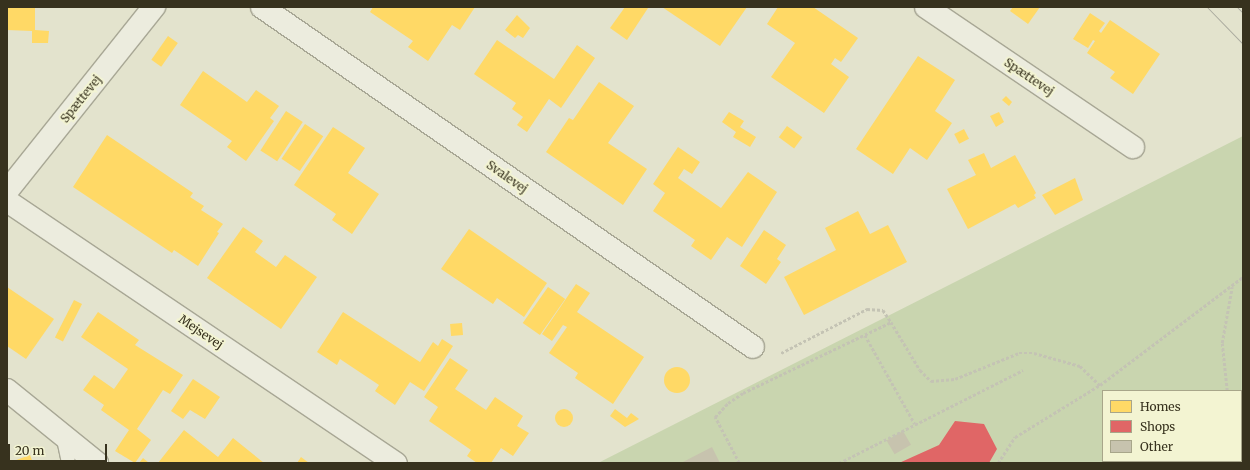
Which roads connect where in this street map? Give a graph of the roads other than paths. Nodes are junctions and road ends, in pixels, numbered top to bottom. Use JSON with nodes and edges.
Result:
{"nodes":[{"id":1,"x":154,"y":7,"type":"edge"},
{"id":2,"x":262,"y":7,"type":"edge"},
{"id":3,"x":926,"y":7,"type":"edge"},
{"id":4,"x":1132,"y":147,"type":"dead end"},
{"id":5,"x":7,"y":191,"type":"edge"},
{"id":6,"x":7,"y":201,"type":"edge"},
{"id":7,"x":753,"y":347,"type":"dead end"},
{"id":8,"x":7,"y":390,"type":"edge"},
{"id":9,"x":62,"y":434,"type":"junction"},
{"id":10,"x":68,"y":463,"type":"edge"},
{"id":11,"x":97,"y":463,"type":"edge"},
{"id":12,"x":396,"y":463,"type":"edge"}],
"edges":[{"from":1,"to":5,"type":"street","name":"Spættevej"},
{"from":2,"to":7,"type":"street","name":"Svalevej"},
{"from":3,"to":4,"type":"street","name":"Spættevej"},
{"from":6,"to":12,"type":"street","name":"Mejsevej"},
{"from":8,"to":9,"type":"street"},
{"from":9,"to":10,"type":"lane"},
{"from":9,"to":11,"type":"street"}]}
